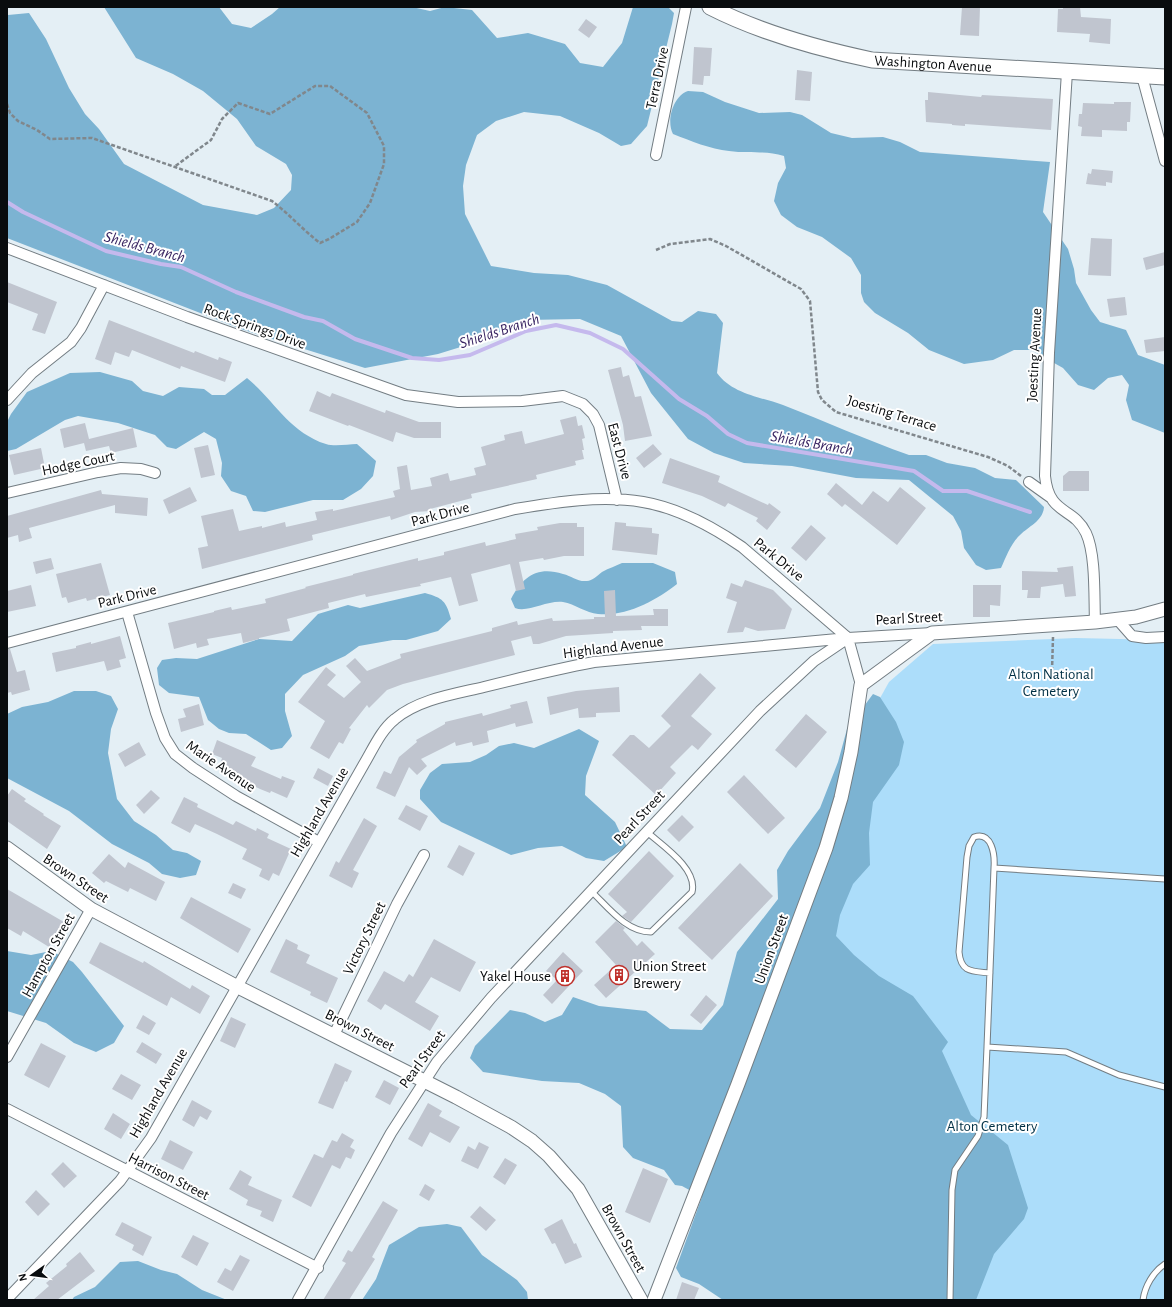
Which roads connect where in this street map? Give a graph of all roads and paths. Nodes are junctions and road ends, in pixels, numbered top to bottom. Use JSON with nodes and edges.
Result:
{"nodes":[{"id":1,"x":686,"y":7,"type":"edge"},
{"id":2,"x":710,"y":7,"type":"edge"},
{"id":3,"x":1067,"y":72,"type":"junction"},
{"id":4,"x":1142,"y":76,"type":"junction"},
{"id":5,"x":1165,"y":77,"type":"edge"},
{"id":6,"x":7,"y":104,"type":"edge"},
{"id":7,"x":656,"y":155,"type":"dead end"},
{"id":8,"x":1165,"y":161,"type":"edge"},
{"id":9,"x":174,"y":167,"type":"junction"},
{"id":10,"x":7,"y":248,"type":"edge"},
{"id":11,"x":656,"y":250,"type":"dead end"},
{"id":12,"x":104,"y":285,"type":"junction"},
{"id":13,"x":7,"y":400,"type":"edge"},
{"id":14,"x":500,"y":402,"type":"joint"},
{"id":15,"x":155,"y":473,"type":"dead end"},
{"id":16,"x":1029,"y":482,"type":"joint"},
{"id":17,"x":7,"y":493,"type":"edge"},
{"id":18,"x":1050,"y":497,"type":"junction"},
{"id":19,"x":617,"y":500,"type":"junction"},
{"id":20,"x":1165,"y":609,"type":"edge"},
{"id":21,"x":127,"y":612,"type":"junction"},
{"id":22,"x":1117,"y":619,"type":"junction"},
{"id":23,"x":1095,"y":622,"type":"junction"},
{"id":24,"x":1053,"y":625,"type":"junction"},
{"id":25,"x":932,"y":633,"type":"junction"},
{"id":26,"x":1165,"y":637,"type":"edge"},
{"id":27,"x":848,"y":638,"type":"junction"},
{"id":28,"x":7,"y":644,"type":"edge"},
{"id":29,"x":1052,"y":671,"type":"dead end"},
{"id":30,"x":861,"y":685,"type":"junction"},
{"id":31,"x":647,"y":832,"type":"junction"},
{"id":32,"x":319,"y":842,"type":"junction"},
{"id":33,"x":7,"y":848,"type":"edge"},
{"id":34,"x":424,"y":855,"type":"dead end"},
{"id":35,"x":994,"y":868,"type":"junction"},
{"id":36,"x":1165,"y":879,"type":"edge"},
{"id":37,"x":592,"y":891,"type":"junction"},
{"id":38,"x":91,"y":909,"type":"junction"},
{"id":39,"x":990,"y":973,"type":"junction"},
{"id":40,"x":236,"y":986,"type":"junction"},
{"id":41,"x":334,"y":1034,"type":"junction"},
{"id":42,"x":987,"y":1047,"type":"junction"},
{"id":43,"x":7,"y":1057,"type":"edge"},
{"id":44,"x":424,"y":1080,"type":"junction"},
{"id":45,"x":1165,"y":1087,"type":"edge"},
{"id":46,"x":7,"y":1109,"type":"edge"},
{"id":47,"x":128,"y":1172,"type":"junction"},
{"id":48,"x":1165,"y":1264,"type":"edge"},
{"id":49,"x":318,"y":1268,"type":"junction"},
{"id":50,"x":7,"y":1299,"type":"edge"},
{"id":51,"x":298,"y":1300,"type":"edge"},
{"id":52,"x":641,"y":1300,"type":"edge"},
{"id":53,"x":654,"y":1300,"type":"edge"},
{"id":54,"x":950,"y":1300,"type":"edge"},
{"id":55,"x":1143,"y":1300,"type":"edge"}],
"edges":[{"from":1,"to":7,"type":"street","name":"Terra Drive"},
{"from":2,"to":3,"type":"main road","name":"Washington Avenue"},
{"from":3,"to":4,"type":"main road","name":"Washington Avenue"},
{"from":3,"to":18,"type":"street","name":"Joesting Avenue"},
{"from":4,"to":5,"type":"main road","name":"Washington Avenue"},
{"from":4,"to":8,"type":"street"},
{"from":6,"to":9,"type":"path"},
{"from":9,"to":9,"type":"path"},
{"from":10,"to":12,"type":"street","name":"Rock Springs Drive"},
{"from":11,"to":16,"type":"path","name":"Joesting Terrace"},
{"from":12,"to":13,"type":"street"},
{"from":12,"to":14,"type":"street","name":"Rock Springs Drive"},
{"from":14,"to":19,"type":"street","name":"East Drive"},
{"from":15,"to":17,"type":"street","name":"Hodge Court"},
{"from":16,"to":18,"type":"street"},
{"from":18,"to":23,"type":"street"},
{"from":19,"to":21,"type":"street","name":"Park Drive"},
{"from":19,"to":27,"type":"street","name":"Park Drive"},
{"from":20,"to":22,"type":"street","name":"Pearl Street"},
{"from":21,"to":28,"type":"street","name":"Park Drive"},
{"from":21,"to":32,"type":"street","name":"Marie Avenue"},
{"from":22,"to":23,"type":"street","name":"Pearl Street"},
{"from":22,"to":26,"type":"street"},
{"from":23,"to":24,"type":"street","name":"Pearl Street"},
{"from":24,"to":25,"type":"street","name":"Pearl Street"},
{"from":24,"to":29,"type":"path"},
{"from":25,"to":27,"type":"street","name":"Pearl Street"},
{"from":25,"to":30,"type":"street"},
{"from":27,"to":30,"type":"street"},
{"from":27,"to":31,"type":"street","name":"Pearl Street"},
{"from":27,"to":32,"type":"street","name":"Highland Avenue"},
{"from":30,"to":53,"type":"street","name":"Union Street"},
{"from":31,"to":37,"type":"street","name":"Pearl Street"},
{"from":31,"to":37,"type":"lane"},
{"from":32,"to":40,"type":"street","name":"Highland Avenue"},
{"from":33,"to":38,"type":"street","name":"Brown Street"},
{"from":34,"to":41,"type":"street","name":"Victory Street"},
{"from":35,"to":36,"type":"lane"},
{"from":35,"to":39,"type":"lane"},
{"from":35,"to":39,"type":"lane"},
{"from":37,"to":44,"type":"street","name":"Pearl Street"},
{"from":38,"to":40,"type":"street","name":"Brown Street"},
{"from":38,"to":43,"type":"street","name":"Hampton Street"},
{"from":39,"to":42,"type":"lane"},
{"from":40,"to":41,"type":"street","name":"Brown Street"},
{"from":40,"to":47,"type":"street","name":"Highland Avenue"},
{"from":41,"to":44,"type":"street","name":"Brown Street"},
{"from":42,"to":45,"type":"lane"},
{"from":42,"to":54,"type":"lane"},
{"from":44,"to":49,"type":"street","name":"Pearl Street"},
{"from":44,"to":52,"type":"street","name":"Brown Street"},
{"from":46,"to":47,"type":"street","name":"Harrison Street"},
{"from":47,"to":49,"type":"street","name":"Harrison Street"},
{"from":47,"to":50,"type":"street","name":"Highland Avenue"},
{"from":48,"to":55,"type":"lane"},
{"from":49,"to":51,"type":"street","name":"Pearl Street"}]}
